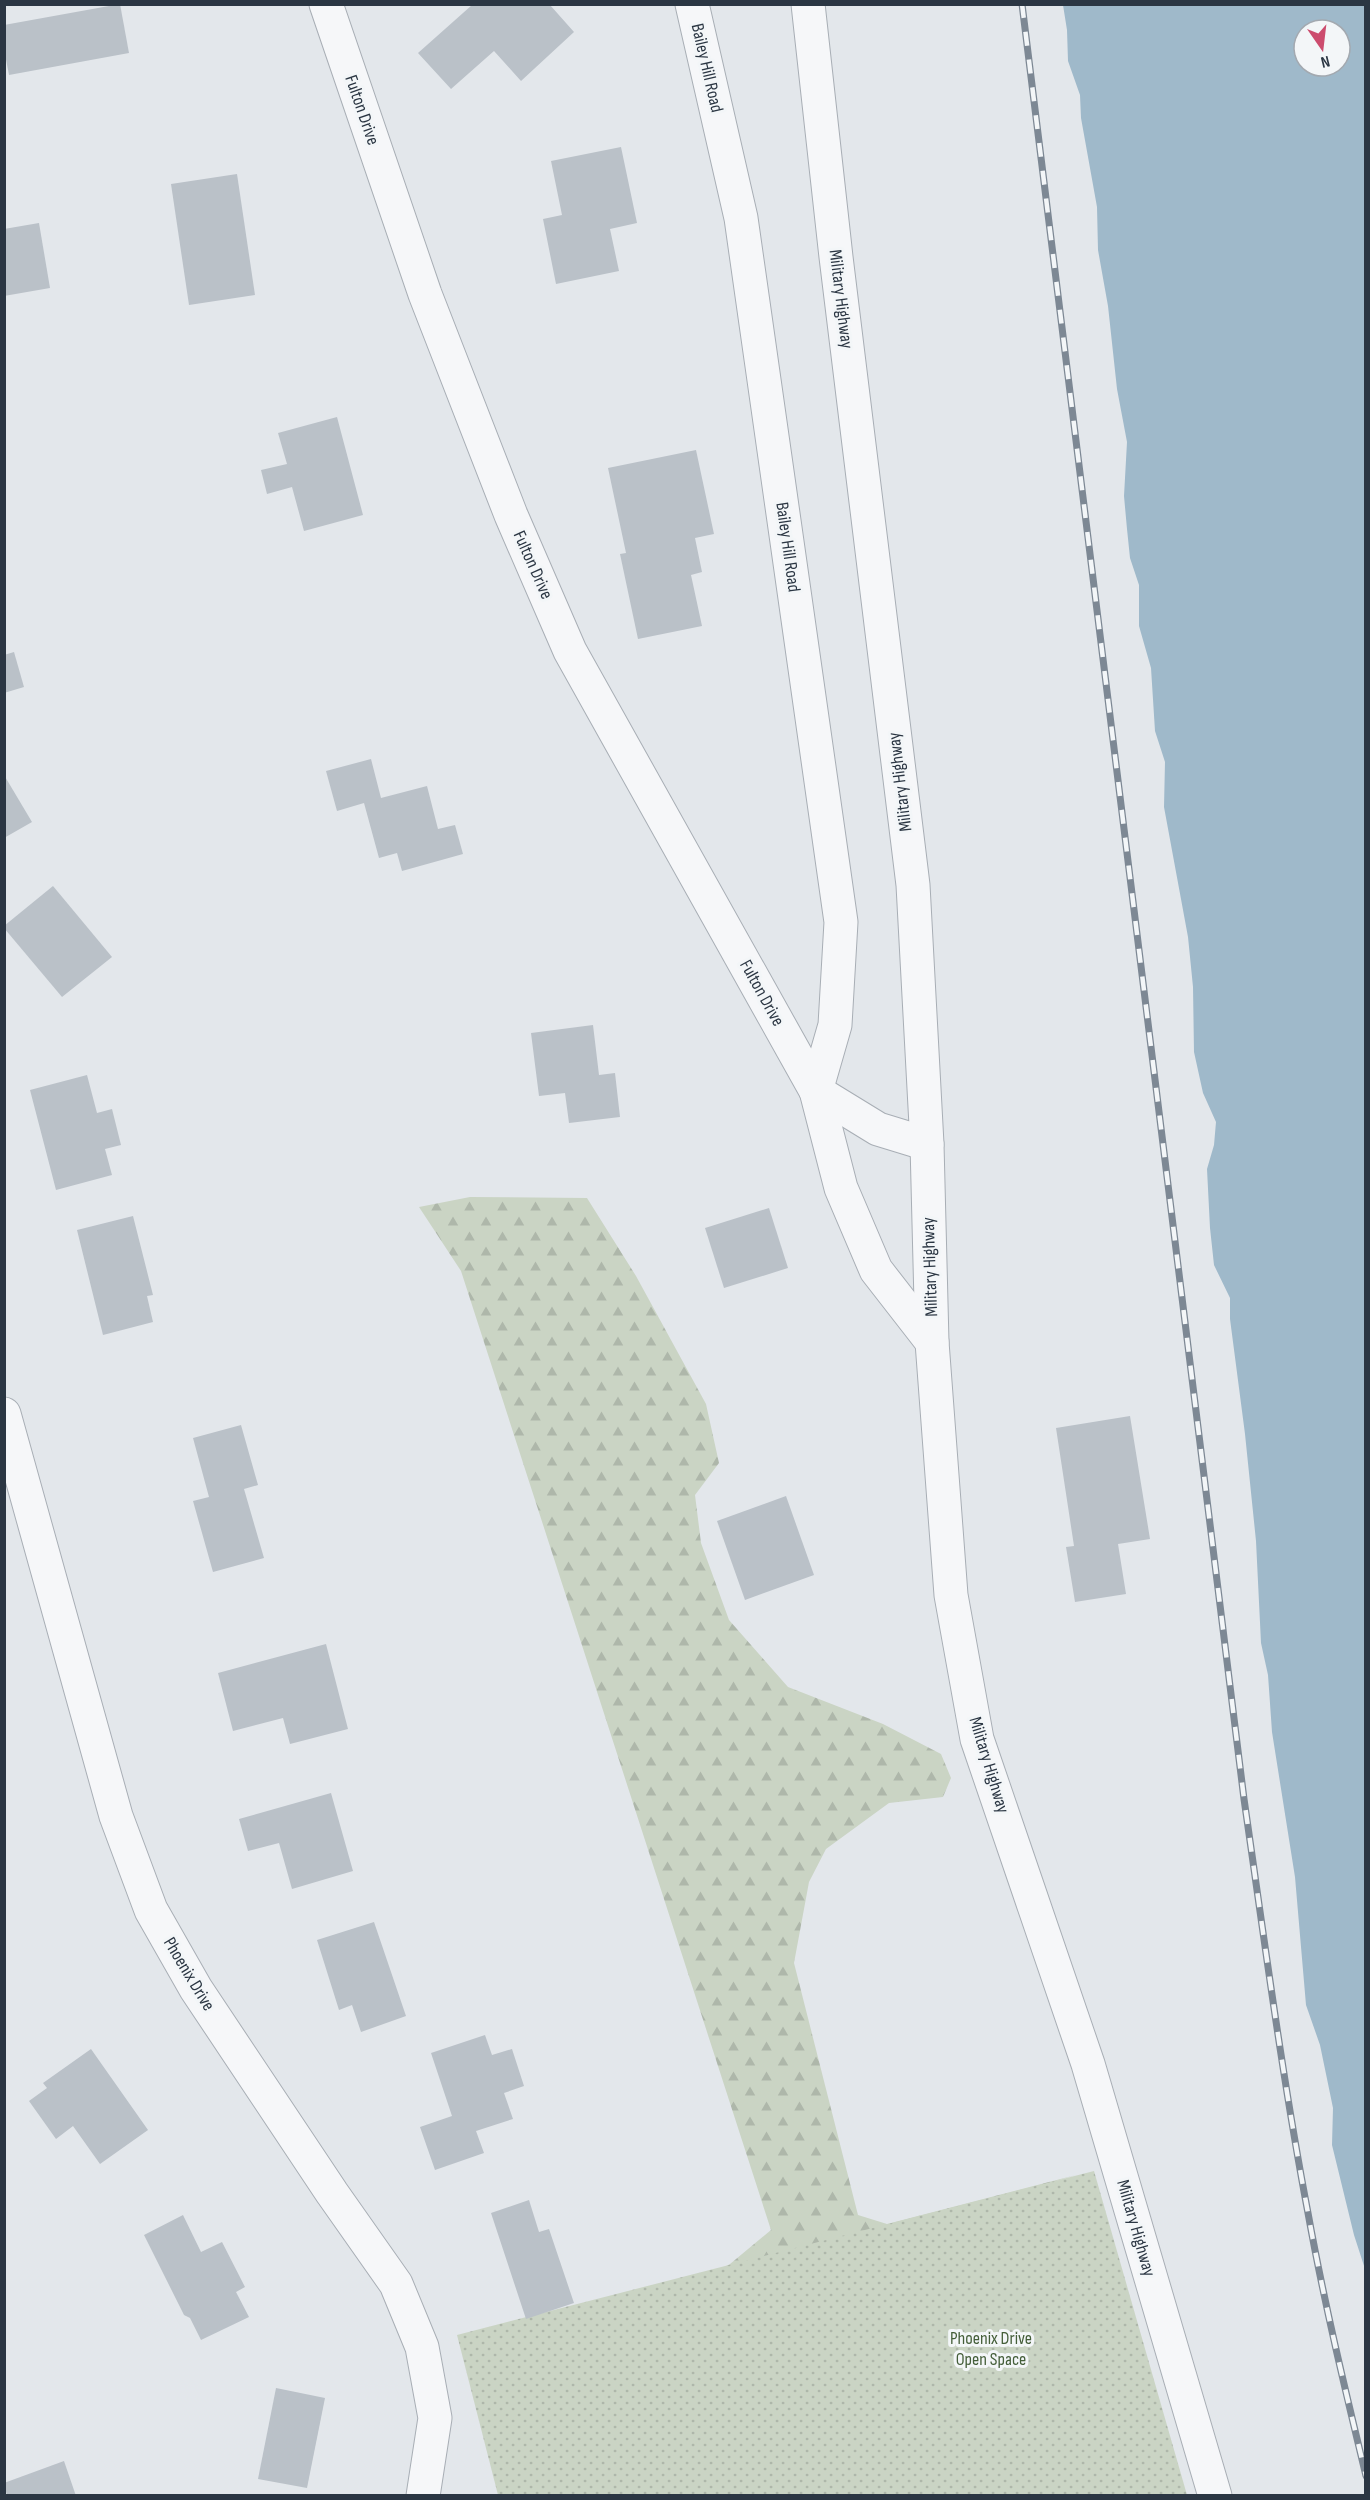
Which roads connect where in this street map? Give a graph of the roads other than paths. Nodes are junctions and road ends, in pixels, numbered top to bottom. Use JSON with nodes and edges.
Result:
{"nodes":[{"id":1,"x":326,"y":4,"type":"edge"},
{"id":2,"x":692,"y":4,"type":"edge"},
{"id":3,"x":808,"y":4,"type":"edge"},
{"id":4,"x":816,"y":1091,"type":"junction"},
{"id":5,"x":927,"y":1144,"type":"junction"},
{"id":6,"x":933,"y":1342,"type":"junction"},
{"id":7,"x":4,"y":1413,"type":"edge"},
{"id":8,"x":423,"y":2496,"type":"edge"},
{"id":9,"x":1215,"y":2496,"type":"edge"}],
"edges":[{"from":1,"to":4,"type":"street","name":"Fulton Drive"},
{"from":2,"to":4,"type":"street","name":"Bailey Hill Road"},
{"from":3,"to":5,"type":"street","name":"Military Highway"},
{"from":4,"to":5,"type":"street","name":"Fulton Drive"},
{"from":4,"to":6,"type":"street","name":"Fulton Drive"},
{"from":5,"to":6,"type":"street","name":"Military Highway"},
{"from":6,"to":9,"type":"street","name":"Military Highway"},
{"from":7,"to":8,"type":"street","name":"Phoenix Drive"}]}
